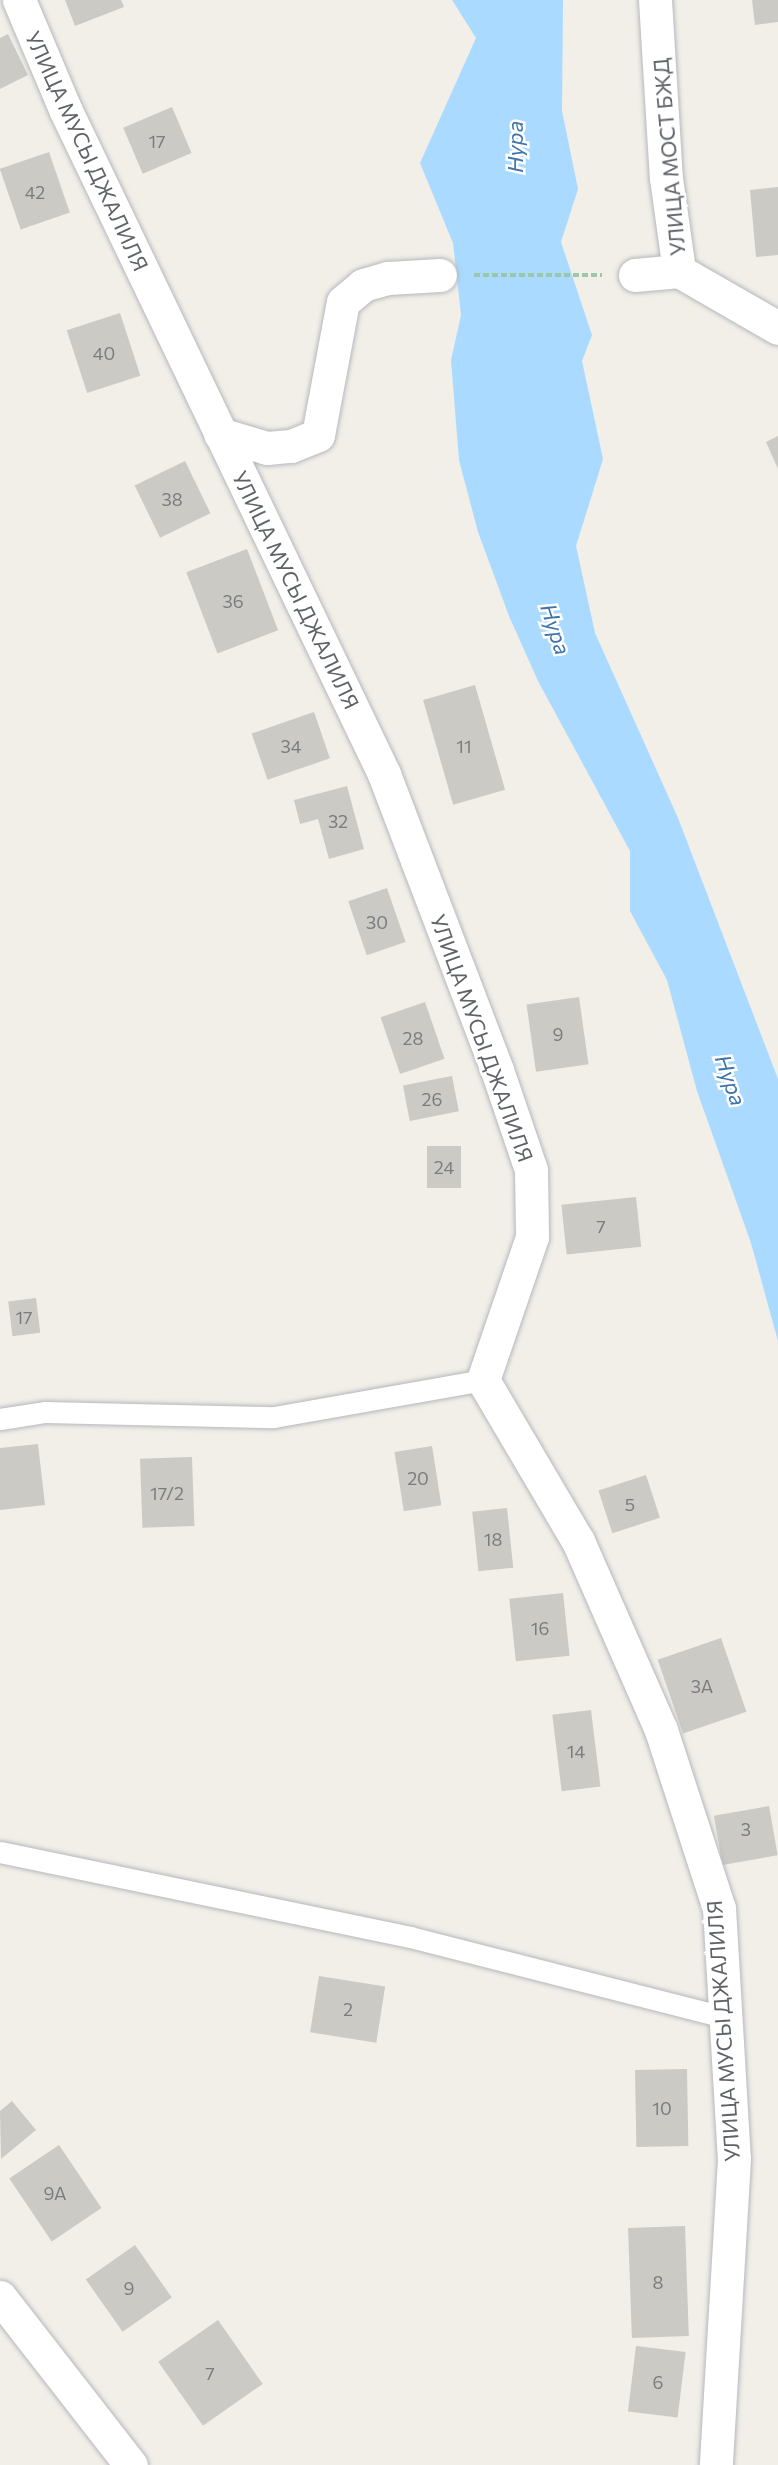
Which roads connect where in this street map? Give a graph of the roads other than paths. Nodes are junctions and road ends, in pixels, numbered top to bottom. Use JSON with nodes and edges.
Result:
{"nodes":[{"id":1,"x":19,"y":0,"type":"edge"},
{"id":2,"x":656,"y":0,"type":"edge"},
{"id":3,"x":679,"y":272,"type":"junction"},
{"id":4,"x":440,"y":275,"type":"road end"},
{"id":5,"x":636,"y":275,"type":"road end"},
{"id":6,"x":778,"y":328,"type":"edge"},
{"id":7,"x":220,"y":434,"type":"junction"},
{"id":8,"x":483,"y":1380,"type":"junction"},
{"id":9,"x":0,"y":1419,"type":"edge"},
{"id":10,"x":0,"y":1852,"type":"edge"},
{"id":11,"x":725,"y":2017,"type":"junction"},
{"id":12,"x":0,"y":2297,"type":"edge"},
{"id":13,"x":131,"y":2465,"type":"edge"},
{"id":14,"x":716,"y":2465,"type":"edge"}],
"edges":[{"from":1,"to":7,"type":"street","name":"УЛИЦА МУСЫ ДЖАЛИЛЯ"},
{"from":2,"to":3,"type":"street","name":"УЛИЦА МОСТ БЖД"},
{"from":3,"to":5,"type":"street"},
{"from":3,"to":6,"type":"street","name":"УЛИЦА МОСТ БЖД"},
{"from":4,"to":7,"type":"street"},
{"from":7,"to":8,"type":"street","name":"УЛИЦА МУСЫ ДЖАЛИЛЯ"},
{"from":8,"to":9,"type":"lane"},
{"from":8,"to":11,"type":"street","name":"УЛИЦА МУСЫ ДЖАЛИЛЯ"},
{"from":10,"to":11,"type":"lane"},
{"from":11,"to":14,"type":"street","name":"УЛИЦА МУСЫ ДЖАЛИЛЯ"},
{"from":12,"to":13,"type":"street"}]}
